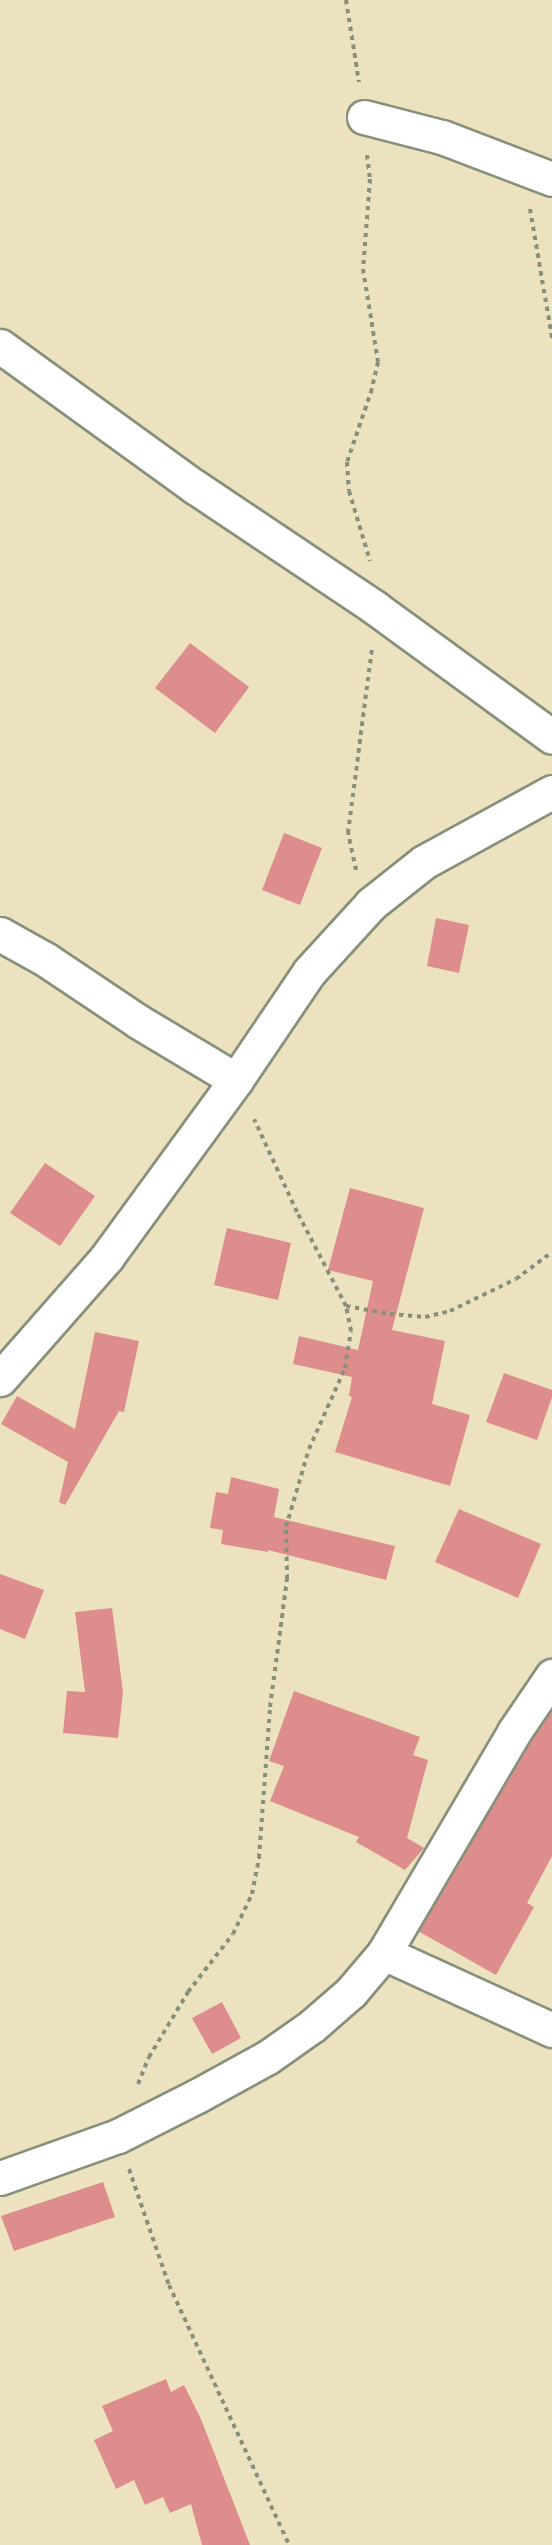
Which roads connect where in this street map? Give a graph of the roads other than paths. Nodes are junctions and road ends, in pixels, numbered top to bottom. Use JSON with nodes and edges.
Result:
{"nodes":[{"id":1,"x":364,"y":117,"type":"road end"},
{"id":2,"x":538,"y":174,"type":"edge"},
{"id":3,"x":0,"y":346,"type":"edge"},
{"id":4,"x":552,"y":737,"type":"edge"},
{"id":5,"x":552,"y":792,"type":"edge"},
{"id":6,"x":0,"y":934,"type":"edge"},
{"id":7,"x":236,"y":1080,"type":"junction"},
{"id":8,"x":0,"y":1379,"type":"edge"},
{"id":9,"x":552,"y":1676,"type":"edge"},
{"id":10,"x":384,"y":1953,"type":"junction"},
{"id":11,"x":552,"y":2030,"type":"edge"},
{"id":12,"x":0,"y":2178,"type":"edge"}],
"edges":[{"from":1,"to":2,"type":"street"},
{"from":3,"to":4,"type":"street"},
{"from":5,"to":7,"type":"street"},
{"from":6,"to":7,"type":"street"},
{"from":7,"to":8,"type":"street"},
{"from":9,"to":10,"type":"street"},
{"from":10,"to":11,"type":"street"},
{"from":10,"to":12,"type":"street"}]}
